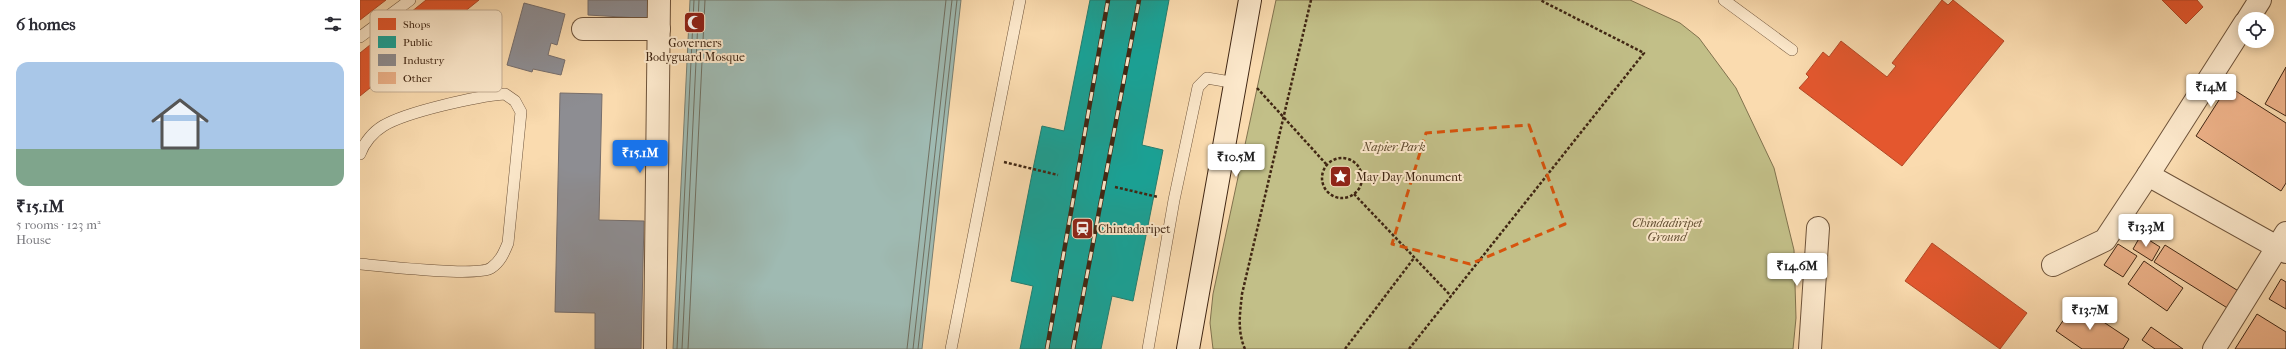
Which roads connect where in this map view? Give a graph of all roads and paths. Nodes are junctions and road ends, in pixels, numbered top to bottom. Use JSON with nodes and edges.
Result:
{"nodes":[{"id":1,"x":410,"y":0,"type":"edge"},
{"id":2,"x":659,"y":0,"type":"edge"},
{"id":3,"x":1020,"y":0,"type":"edge"},
{"id":4,"x":1250,"y":0,"type":"edge"},
{"id":5,"x":1311,"y":0,"type":"edge"},
{"id":6,"x":1540,"y":0,"type":"edge"},
{"id":7,"x":1724,"y":0,"type":"edge"},
{"id":8,"x":2260,"y":0,"type":"edge"},
{"id":9,"x":396,"y":10,"type":"edge"},
{"id":10,"x":2252,"y":12,"type":"edge"},
{"id":11,"x":583,"y":29,"type":"dead end"},
{"id":12,"x":659,"y":29,"type":"junction"},
{"id":13,"x":370,"y":30,"type":"edge"},
{"id":14,"x":2238,"y":34,"type":"edge"},
{"id":15,"x":360,"y":37,"type":"edge"},
{"id":16,"x":1792,"y":50,"type":"dead end"},
{"id":17,"x":1236,"y":83,"type":"junction"},
{"id":18,"x":1284,"y":117,"type":"junction"},
{"id":19,"x":360,"y":154,"type":"edge"},
{"id":20,"x":988,"y":159,"type":"junction"},
{"id":21,"x":1327,"y":165,"type":"junction"},
{"id":22,"x":1058,"y":175,"type":"dead end"},
{"id":23,"x":2148,"y":175,"type":"junction"},
{"id":24,"x":1354,"y":194,"type":"junction"},
{"id":25,"x":1818,"y":228,"type":"dead end"},
{"id":26,"x":2283,"y":244,"type":"edge"},
{"id":27,"x":1414,"y":258,"type":"junction"},
{"id":28,"x":360,"y":264,"type":"edge"},
{"id":29,"x":2053,"y":265,"type":"dead end"},
{"id":30,"x":1451,"y":296,"type":"junction"},
{"id":31,"x":655,"y":349,"type":"edge"},
{"id":32,"x":951,"y":349,"type":"edge"},
{"id":33,"x":1148,"y":349,"type":"edge"},
{"id":34,"x":1188,"y":349,"type":"edge"},
{"id":35,"x":1245,"y":349,"type":"edge"},
{"id":36,"x":1345,"y":349,"type":"edge"},
{"id":37,"x":1409,"y":349,"type":"edge"},
{"id":38,"x":1810,"y":349,"type":"edge"},
{"id":39,"x":2214,"y":349,"type":"edge"}],
"edges":[{"from":1,"to":9,"type":"lane"},
{"from":2,"to":12,"type":"street"},
{"from":3,"to":20,"type":"lane"},
{"from":4,"to":17,"type":"street"},
{"from":5,"to":18,"type":"path"},
{"from":6,"to":30,"type":"path"},
{"from":7,"to":16,"type":"lane"},
{"from":8,"to":10,"type":"street"},
{"from":11,"to":12,"type":"street"},
{"from":12,"to":31,"type":"street"},
{"from":13,"to":15,"type":"lane"},
{"from":14,"to":23,"type":"street"},
{"from":17,"to":18,"type":"path"},
{"from":17,"to":33,"type":"lane"},
{"from":17,"to":34,"type":"street"},
{"from":18,"to":21,"type":"path"},
{"from":18,"to":35,"type":"path"},
{"from":19,"to":28,"type":"lane"},
{"from":20,"to":22,"type":"path"},
{"from":20,"to":32,"type":"lane"},
{"from":21,"to":24,"type":"path"},
{"from":21,"to":24,"type":"path"},
{"from":23,"to":26,"type":"street"},
{"from":23,"to":29,"type":"street"},
{"from":24,"to":27,"type":"path"},
{"from":25,"to":38,"type":"street"},
{"from":26,"to":39,"type":"street"},
{"from":27,"to":30,"type":"path"},
{"from":27,"to":36,"type":"path"},
{"from":30,"to":37,"type":"path"}]}
